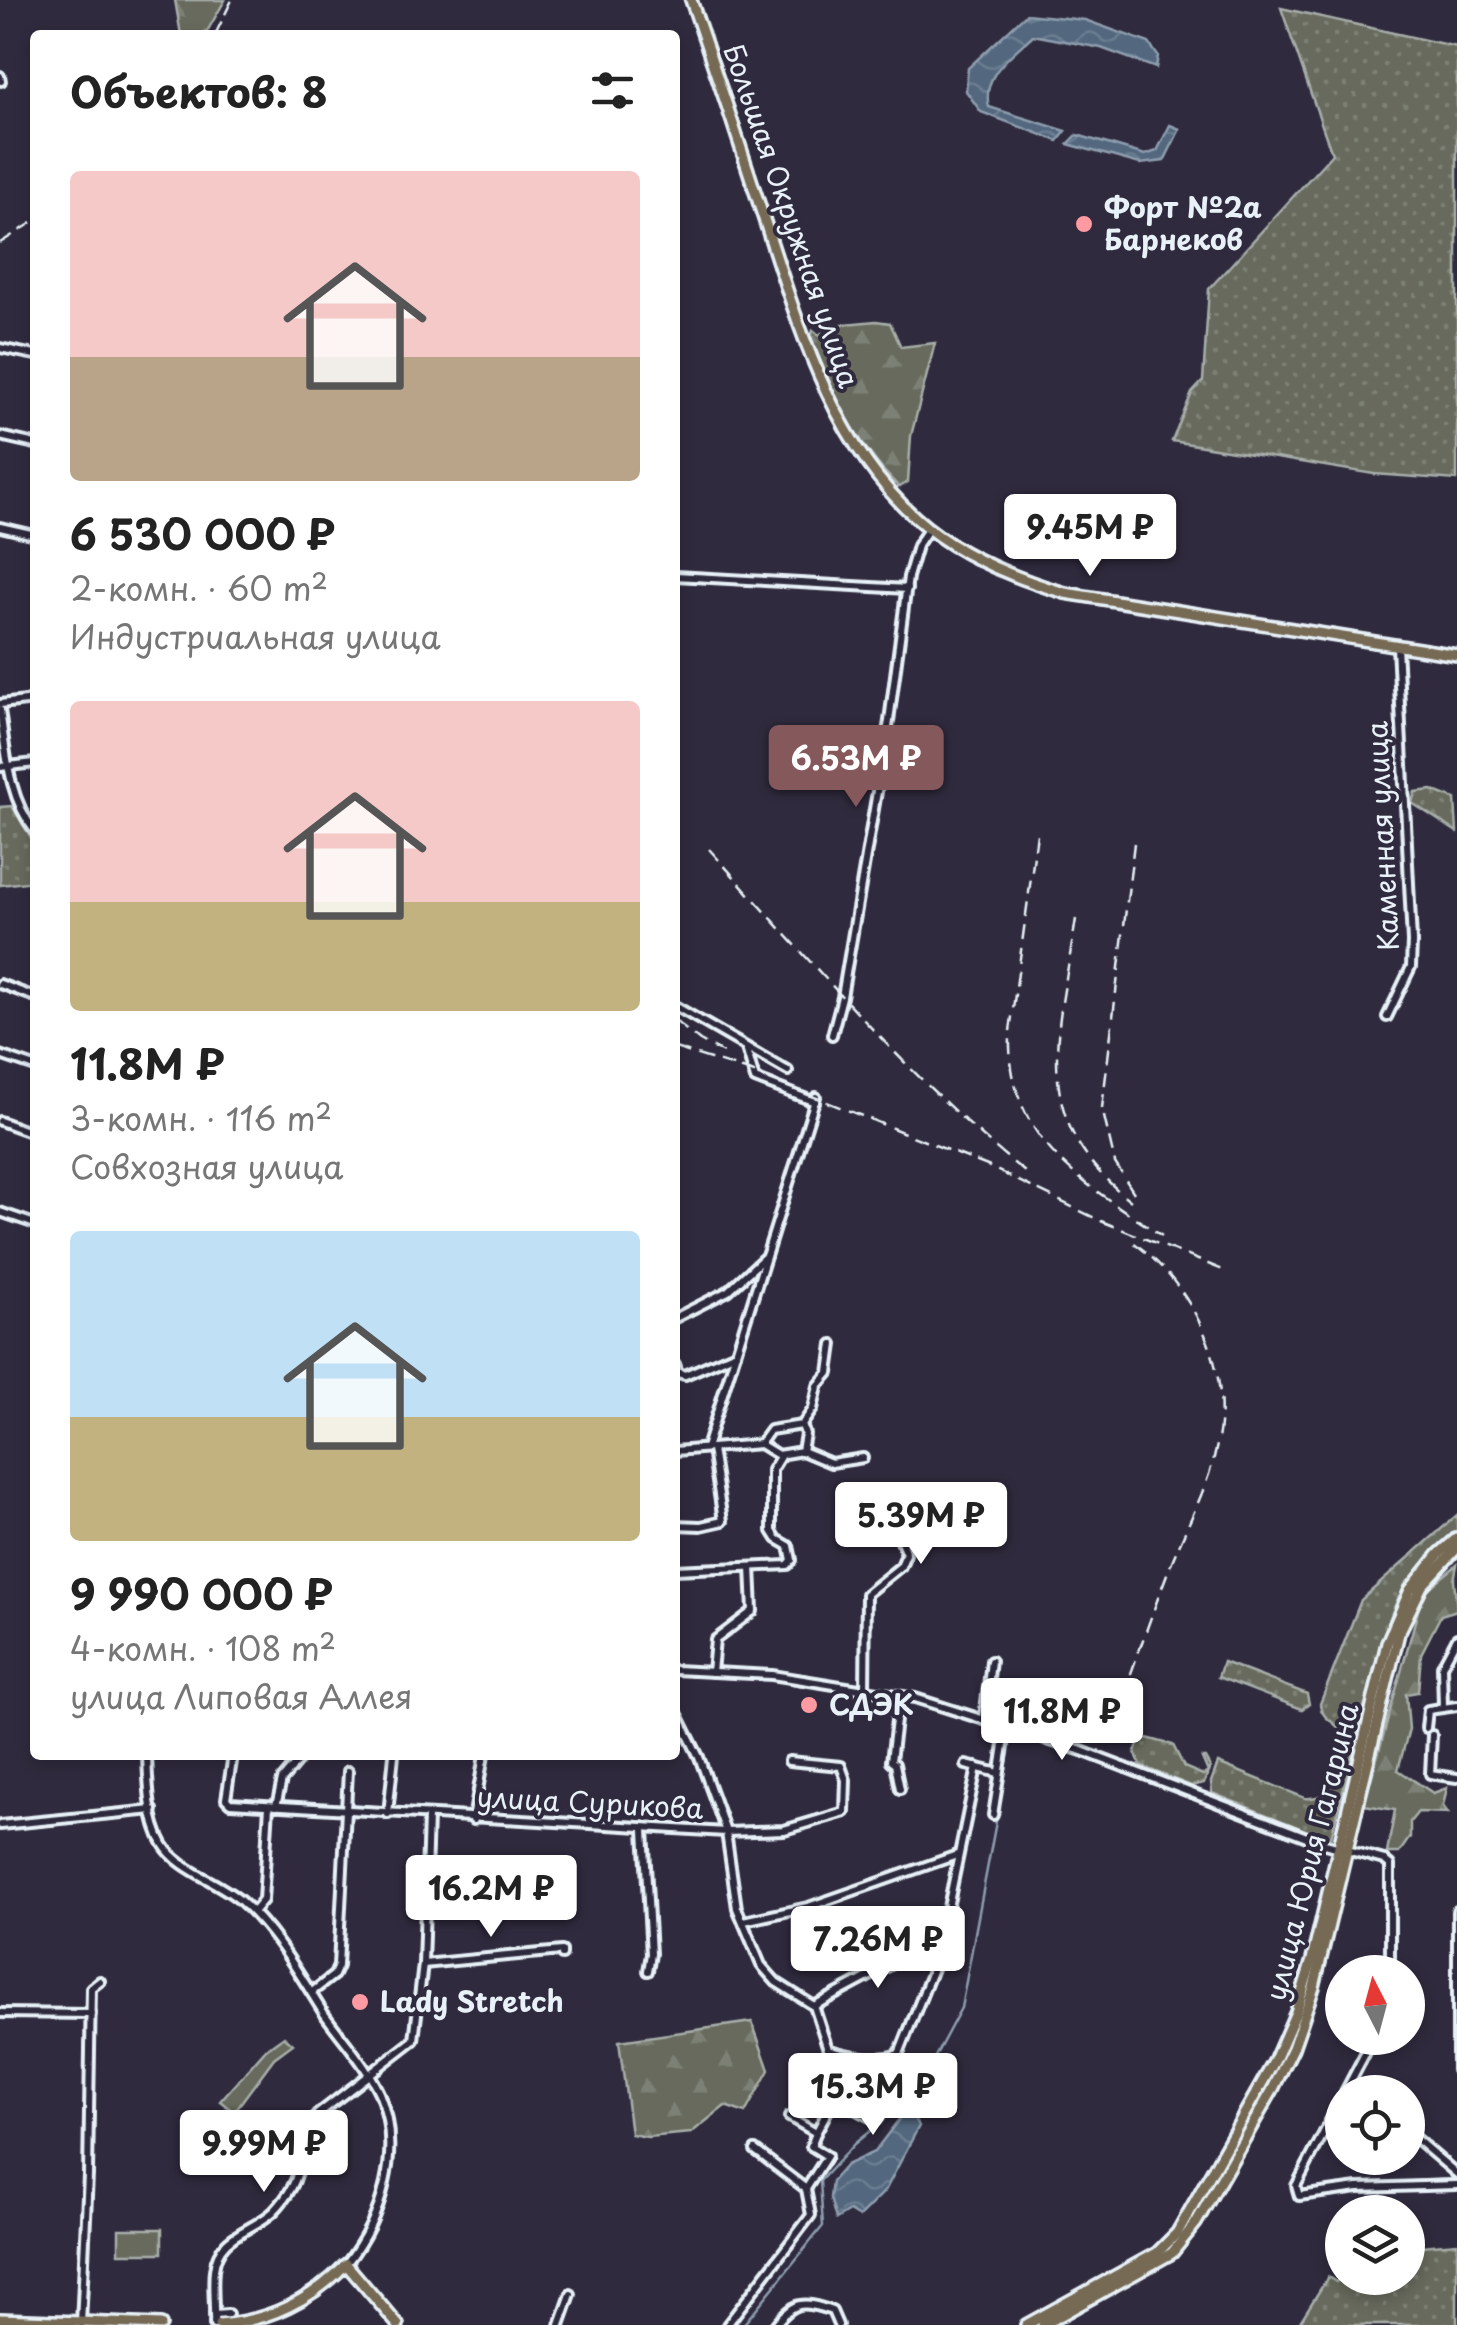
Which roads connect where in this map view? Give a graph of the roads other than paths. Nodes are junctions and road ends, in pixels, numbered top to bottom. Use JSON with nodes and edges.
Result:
{"nodes":[{"id":1,"x":691,"y":0,"type":"edge"},
{"id":2,"x":0,"y":348,"type":"edge"},
{"id":3,"x":30,"y":355,"type":"edge"},
{"id":4,"x":0,"y":436,"type":"edge"},
{"id":5,"x":30,"y":443,"type":"edge"},
{"id":6,"x":906,"y":508,"type":"junction"},
{"id":7,"x":0,"y":528,"type":"edge"},
{"id":8,"x":929,"y":528,"type":"junction"},
{"id":9,"x":30,"y":534,"type":"edge"},
{"id":10,"x":921,"y":540,"type":"junction"},
{"id":11,"x":680,"y":576,"type":"edge"},
{"id":12,"x":906,"y":589,"type":"junction"},
{"id":13,"x":1397,"y":646,"type":"junction"},
{"id":14,"x":1457,"y":655,"type":"edge"},
{"id":15,"x":30,"y":701,"type":"edge"},
{"id":16,"x":0,"y":707,"type":"edge"},
{"id":17,"x":30,"y":763,"type":"edge"},
{"id":18,"x":4,"y":766,"type":"edge"},
{"id":19,"x":30,"y":822,"type":"edge"},
{"id":20,"x":0,"y":986,"type":"edge"},
{"id":21,"x":30,"y":995,"type":"edge"},
{"id":22,"x":680,"y":1009,"type":"edge"},
{"id":23,"x":1387,"y":1017,"type":"dead end"},
{"id":24,"x":832,"y":1035,"type":"dead end"},
{"id":25,"x":746,"y":1047,"type":"junction"},
{"id":26,"x":0,"y":1055,"type":"edge"},
{"id":27,"x":30,"y":1065,"type":"edge"},
{"id":28,"x":788,"y":1072,"type":"dead end"},
{"id":29,"x":0,"y":1121,"type":"edge"},
{"id":30,"x":30,"y":1132,"type":"edge"},
{"id":31,"x":0,"y":1212,"type":"edge"},
{"id":32,"x":30,"y":1222,"type":"edge"},
{"id":33,"x":767,"y":1255,"type":"junction"},
{"id":34,"x":680,"y":1315,"type":"edge"},
{"id":35,"x":833,"y":1344,"type":"dead end"},
{"id":36,"x":738,"y":1353,"type":"junction"},
{"id":37,"x":680,"y":1374,"type":"edge"},
{"id":38,"x":802,"y":1425,"type":"junction"},
{"id":39,"x":760,"y":1444,"type":"junction"},
{"id":40,"x":709,"y":1449,"type":"junction"},
{"id":41,"x":680,"y":1451,"type":"edge"},
{"id":42,"x":802,"y":1451,"type":"junction"},
{"id":43,"x":781,"y":1455,"type":"junction"},
{"id":44,"x":863,"y":1458,"type":"dead end"},
{"id":45,"x":845,"y":1491,"type":"dead end"},
{"id":46,"x":680,"y":1525,"type":"edge"},
{"id":47,"x":1457,"y":1538,"type":"edge"},
{"id":48,"x":1457,"y":1548,"type":"edge"},
{"id":49,"x":751,"y":1568,"type":"junction"},
{"id":50,"x":680,"y":1570,"type":"edge"},
{"id":51,"x":1457,"y":1638,"type":"edge"},
{"id":52,"x":992,"y":1661,"type":"dead end"},
{"id":53,"x":680,"y":1670,"type":"edge"},
{"id":54,"x":712,"y":1672,"type":"junction"},
{"id":55,"x":866,"y":1690,"type":"junction"},
{"id":56,"x":898,"y":1696,"type":"junction"},
{"id":57,"x":1457,"y":1706,"type":"edge"},
{"id":58,"x":1443,"y":1707,"type":"junction"},
{"id":59,"x":680,"y":1719,"type":"edge"},
{"id":60,"x":984,"y":1719,"type":"junction"},
{"id":61,"x":1008,"y":1726,"type":"junction"},
{"id":62,"x":1426,"y":1728,"type":"dead end"},
{"id":63,"x":1432,"y":1735,"type":"dead end"},
{"id":64,"x":148,"y":1760,"type":"edge"},
{"id":65,"x":232,"y":1760,"type":"edge"},
{"id":66,"x":299,"y":1760,"type":"edge"},
{"id":67,"x":393,"y":1760,"type":"edge"},
{"id":68,"x":483,"y":1760,"type":"edge"},
{"id":69,"x":789,"y":1761,"type":"dead end"},
{"id":70,"x":966,"y":1765,"type":"dead end"},
{"id":71,"x":977,"y":1768,"type":"junction"},
{"id":72,"x":348,"y":1770,"type":"dead end"},
{"id":73,"x":1000,"y":1773,"type":"junction"},
{"id":74,"x":1457,"y":1778,"type":"edge"},
{"id":75,"x":900,"y":1789,"type":"dead end"},
{"id":76,"x":272,"y":1806,"type":"junction"},
{"id":77,"x":153,"y":1810,"type":"junction"},
{"id":78,"x":346,"y":1811,"type":"junction"},
{"id":79,"x":388,"y":1814,"type":"junction"},
{"id":80,"x":993,"y":1814,"type":"dead end"},
{"id":81,"x":428,"y":1817,"type":"junction"},
{"id":82,"x":473,"y":1820,"type":"junction"},
{"id":83,"x":0,"y":1825,"type":"edge"},
{"id":84,"x":644,"y":1830,"type":"junction"},
{"id":85,"x":726,"y":1832,"type":"junction"},
{"id":86,"x":1343,"y":1849,"type":"junction"},
{"id":87,"x":958,"y":1854,"type":"junction"},
{"id":88,"x":1457,"y":1911,"type":"edge"},
{"id":89,"x":253,"y":1912,"type":"junction"},
{"id":90,"x":744,"y":1922,"type":"junction"},
{"id":91,"x":562,"y":1953,"type":"dead end"},
{"id":92,"x":1390,"y":1955,"type":"edge"},
{"id":93,"x":938,"y":1956,"type":"junction"},
{"id":94,"x":423,"y":1964,"type":"junction"},
{"id":95,"x":648,"y":1970,"type":"dead end"},
{"id":96,"x":100,"y":1981,"type":"dead end"},
{"id":97,"x":312,"y":1992,"type":"junction"},
{"id":98,"x":814,"y":2006,"type":"junction"},
{"id":99,"x":0,"y":2012,"type":"edge"},
{"id":100,"x":91,"y":2014,"type":"junction"},
{"id":101,"x":899,"y":2054,"type":"junction"},
{"id":102,"x":1457,"y":2070,"type":"edge"},
{"id":103,"x":368,"y":2075,"type":"junction"},
{"id":104,"x":888,"y":2094,"type":"dead end"},
{"id":105,"x":853,"y":2108,"type":"junction"},
{"id":106,"x":789,"y":2117,"type":"dead end"},
{"id":107,"x":1325,"y":2131,"type":"edge"},
{"id":108,"x":816,"y":2133,"type":"junction"},
{"id":109,"x":1425,"y":2147,"type":"edge"},
{"id":110,"x":755,"y":2150,"type":"dead end"},
{"id":111,"x":1457,"y":2174,"type":"edge"},
{"id":112,"x":1457,"y":2185,"type":"edge"},
{"id":113,"x":806,"y":2189,"type":"junction"},
{"id":114,"x":344,"y":2266,"type":"junction"},
{"id":115,"x":571,"y":2294,"type":"dead end"},
{"id":116,"x":228,"y":2314,"type":"dead end"},
{"id":117,"x":0,"y":2319,"type":"edge"},
{"id":118,"x":216,"y":2322,"type":"edge"},
{"id":119,"x":780,"y":2323,"type":"edge"},
{"id":120,"x":81,"y":2324,"type":"edge"},
{"id":121,"x":161,"y":2325,"type":"edge"},
{"id":122,"x":394,"y":2325,"type":"edge"},
{"id":123,"x":560,"y":2325,"type":"edge"},
{"id":124,"x":727,"y":2325,"type":"edge"},
{"id":125,"x":838,"y":2325,"type":"edge"},
{"id":126,"x":1026,"y":2325,"type":"edge"},
{"id":127,"x":1043,"y":2325,"type":"edge"}],
"edges":[{"from":1,"to":6,"type":"main road","name":"Большая Окружная улица"},
{"from":2,"to":3,"type":"street"},
{"from":4,"to":5,"type":"street"},
{"from":6,"to":8,"type":"main road","name":"Большая Окружная улица"},
{"from":6,"to":10,"type":"street"},
{"from":7,"to":9,"type":"street"},
{"from":8,"to":10,"type":"street"},
{"from":8,"to":13,"type":"main road","name":"Большая Окружная улица"},
{"from":10,"to":12,"type":"street"},
{"from":11,"to":12,"type":"street"},
{"from":12,"to":24,"type":"street"},
{"from":13,"to":14,"type":"main road","name":"Большая Окружная улица"},
{"from":13,"to":23,"type":"street","name":"Каменная улица"},
{"from":15,"to":16,"type":"street"},
{"from":16,"to":18,"type":"street"},
{"from":17,"to":18,"type":"street"},
{"from":18,"to":19,"type":"street"},
{"from":20,"to":21,"type":"street"},
{"from":22,"to":25,"type":"street"},
{"from":25,"to":28,"type":"street"},
{"from":25,"to":33,"type":"street"},
{"from":26,"to":27,"type":"street"},
{"from":29,"to":30,"type":"street"},
{"from":31,"to":32,"type":"street"},
{"from":33,"to":34,"type":"street"},
{"from":33,"to":36,"type":"street"},
{"from":35,"to":38,"type":"street"},
{"from":36,"to":37,"type":"street"},
{"from":36,"to":40,"type":"street"},
{"from":38,"to":39,"type":"street"},
{"from":38,"to":42,"type":"street"},
{"from":39,"to":40,"type":"street"},
{"from":39,"to":43,"type":"street"},
{"from":40,"to":41,"type":"street"},
{"from":40,"to":46,"type":"street"},
{"from":42,"to":43,"type":"street"},
{"from":42,"to":44,"type":"street"},
{"from":43,"to":49,"type":"street"},
{"from":45,"to":55,"type":"street"},
{"from":47,"to":86,"type":"main road","name":"улица Юрия Гагарина"},
{"from":48,"to":86,"type":"main road","name":"улица Юрия Гагарина"},
{"from":49,"to":50,"type":"street"},
{"from":49,"to":54,"type":"street"},
{"from":51,"to":58,"type":"street"},
{"from":52,"to":60,"type":"street"},
{"from":53,"to":54,"type":"street"},
{"from":54,"to":55,"type":"street"},
{"from":55,"to":56,"type":"street"},
{"from":56,"to":60,"type":"street"},
{"from":56,"to":75,"type":"street"},
{"from":57,"to":58,"type":"street"},
{"from":58,"to":62,"type":"street"},
{"from":59,"to":85,"type":"street"},
{"from":60,"to":61,"type":"street"},
{"from":61,"to":73,"type":"street"},
{"from":61,"to":86,"type":"street"},
{"from":63,"to":74,"type":"street"},
{"from":64,"to":77,"type":"street"},
{"from":65,"to":76,"type":"street","name":"улица Сурикова"},
{"from":66,"to":76,"type":"street"},
{"from":67,"to":79,"type":"street"},
{"from":68,"to":82,"type":"street"},
{"from":69,"to":85,"type":"street","name":"улица Сурикова"},
{"from":70,"to":71,"type":"street"},
{"from":71,"to":73,"type":"street"},
{"from":71,"to":87,"type":"street"},
{"from":72,"to":78,"type":"street"},
{"from":73,"to":80,"type":"street"},
{"from":76,"to":78,"type":"street","name":"улица Сурикова"},
{"from":76,"to":89,"type":"street"},
{"from":77,"to":83,"type":"street"},
{"from":77,"to":89,"type":"street"},
{"from":78,"to":79,"type":"street","name":"улица Сурикова"},
{"from":78,"to":97,"type":"street"},
{"from":79,"to":81,"type":"street","name":"улица Сурикова"},
{"from":81,"to":82,"type":"street","name":"улица Сурикова"},
{"from":81,"to":94,"type":"street"},
{"from":82,"to":84,"type":"street","name":"улица Сурикова"},
{"from":84,"to":85,"type":"street","name":"улица Сурикова"},
{"from":84,"to":95,"type":"street"},
{"from":85,"to":90,"type":"street"},
{"from":86,"to":92,"type":"street"},
{"from":86,"to":126,"type":"main road","name":"улица Юрия Гагарина"},
{"from":86,"to":127,"type":"main road","name":"улица Юрия Гагарина"},
{"from":87,"to":90,"type":"street"},
{"from":87,"to":93,"type":"street"},
{"from":88,"to":102,"type":"street"},
{"from":89,"to":97,"type":"street"},
{"from":90,"to":98,"type":"street"},
{"from":91,"to":94,"type":"street"},
{"from":93,"to":98,"type":"street"},
{"from":93,"to":101,"type":"street"},
{"from":94,"to":103,"type":"street"},
{"from":96,"to":100,"type":"street"},
{"from":97,"to":103,"type":"street"},
{"from":98,"to":101,"type":"street"},
{"from":99,"to":100,"type":"street"},
{"from":100,"to":120,"type":"street"},
{"from":101,"to":105,"type":"street"},
{"from":103,"to":114,"type":"street"},
{"from":103,"to":118,"type":"street"},
{"from":104,"to":105,"type":"street"},
{"from":105,"to":108,"type":"street"},
{"from":106,"to":108,"type":"street"},
{"from":107,"to":112,"type":"street"},
{"from":108,"to":113,"type":"street"},
{"from":109,"to":111,"type":"street"},
{"from":110,"to":113,"type":"street"},
{"from":113,"to":124,"type":"street"},
{"from":114,"to":118,"type":"main road"},
{"from":114,"to":122,"type":"main road"},
{"from":115,"to":123,"type":"street"},
{"from":116,"to":118,"type":"street"},
{"from":117,"to":120,"type":"main road"},
{"from":119,"to":125,"type":"street"},
{"from":120,"to":121,"type":"main road"}]}
